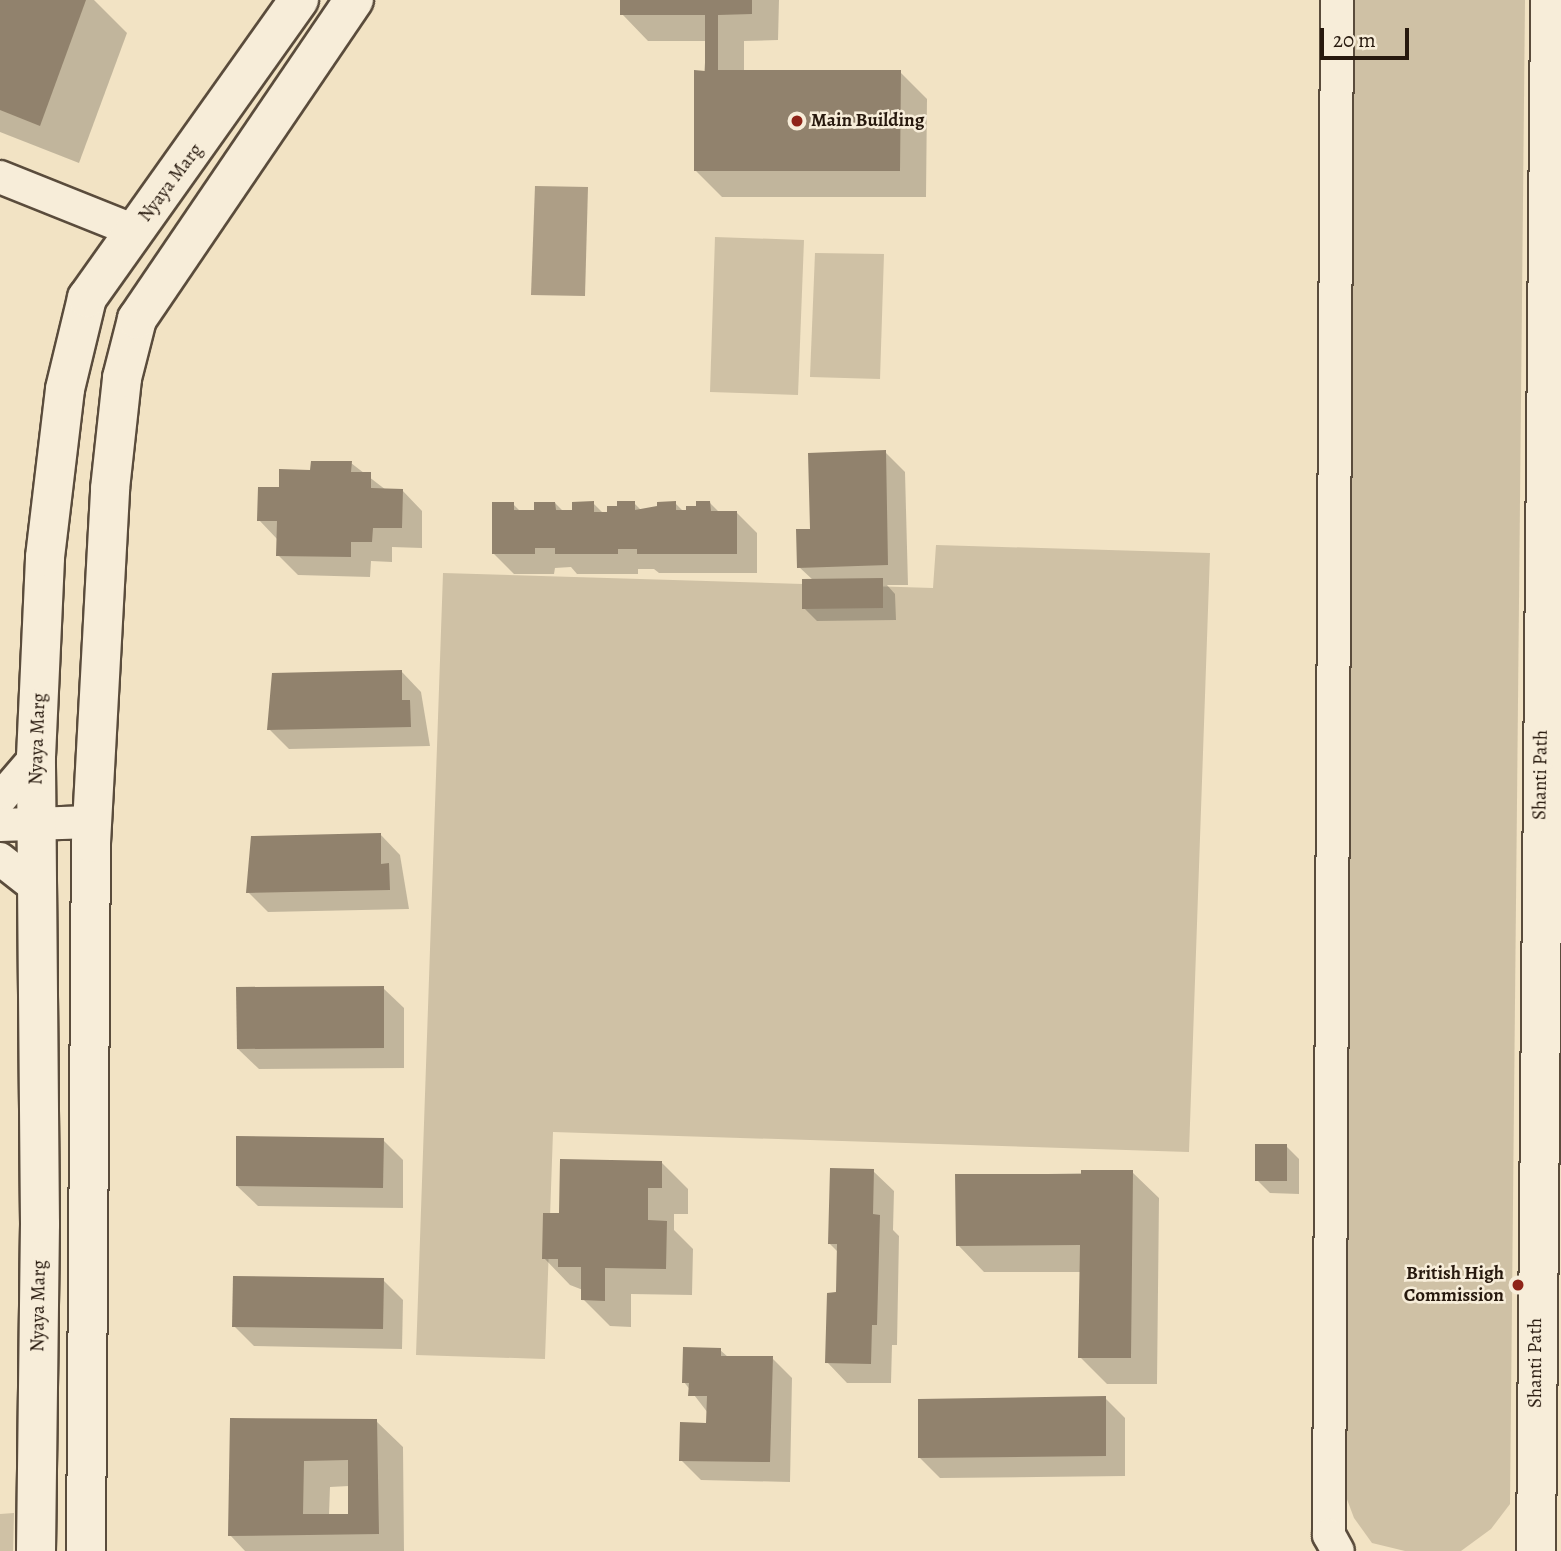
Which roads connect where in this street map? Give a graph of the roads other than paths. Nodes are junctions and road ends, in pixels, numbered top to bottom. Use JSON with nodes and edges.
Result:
{"nodes":[{"id":1,"x":299,"y":0,"type":"edge"},
{"id":2,"x":354,"y":0,"type":"edge"},
{"id":3,"x":1337,"y":0,"type":"edge"},
{"id":4,"x":1550,"y":0,"type":"edge"},
{"id":5,"x":0,"y":177,"type":"edge"},
{"id":6,"x":135,"y":231,"type":"junction"},
{"id":7,"x":36,"y":757,"type":"junction"},
{"id":8,"x":0,"y":799,"type":"edge"},
{"id":9,"x":91,"y":833,"type":"junction"},
{"id":10,"x":18,"y":835,"type":"edge"},
{"id":11,"x":0,"y":859,"type":"edge"},
{"id":12,"x":37,"y":888,"type":"junction"},
{"id":13,"x":36,"y":1551,"type":"edge"},
{"id":14,"x":86,"y":1551,"type":"edge"},
{"id":15,"x":1338,"y":1551,"type":"edge"},
{"id":16,"x":1536,"y":1551,"type":"edge"}],
"edges":[{"from":1,"to":6,"type":"street","name":"Nyaya Marg"},
{"from":2,"to":9,"type":"street"},
{"from":3,"to":15,"type":"street"},
{"from":4,"to":16,"type":"street","name":"Shanti Path"},
{"from":5,"to":6,"type":"street"},
{"from":6,"to":7,"type":"street","name":"Nyaya Marg"},
{"from":7,"to":8,"type":"street"},
{"from":7,"to":10,"type":"street","name":"Nyaya Marg"},
{"from":9,"to":10,"type":"street"},
{"from":9,"to":14,"type":"street"},
{"from":10,"to":12,"type":"street","name":"Nyaya Marg"},
{"from":11,"to":12,"type":"street"},
{"from":12,"to":13,"type":"street","name":"Nyaya Marg"}]}
